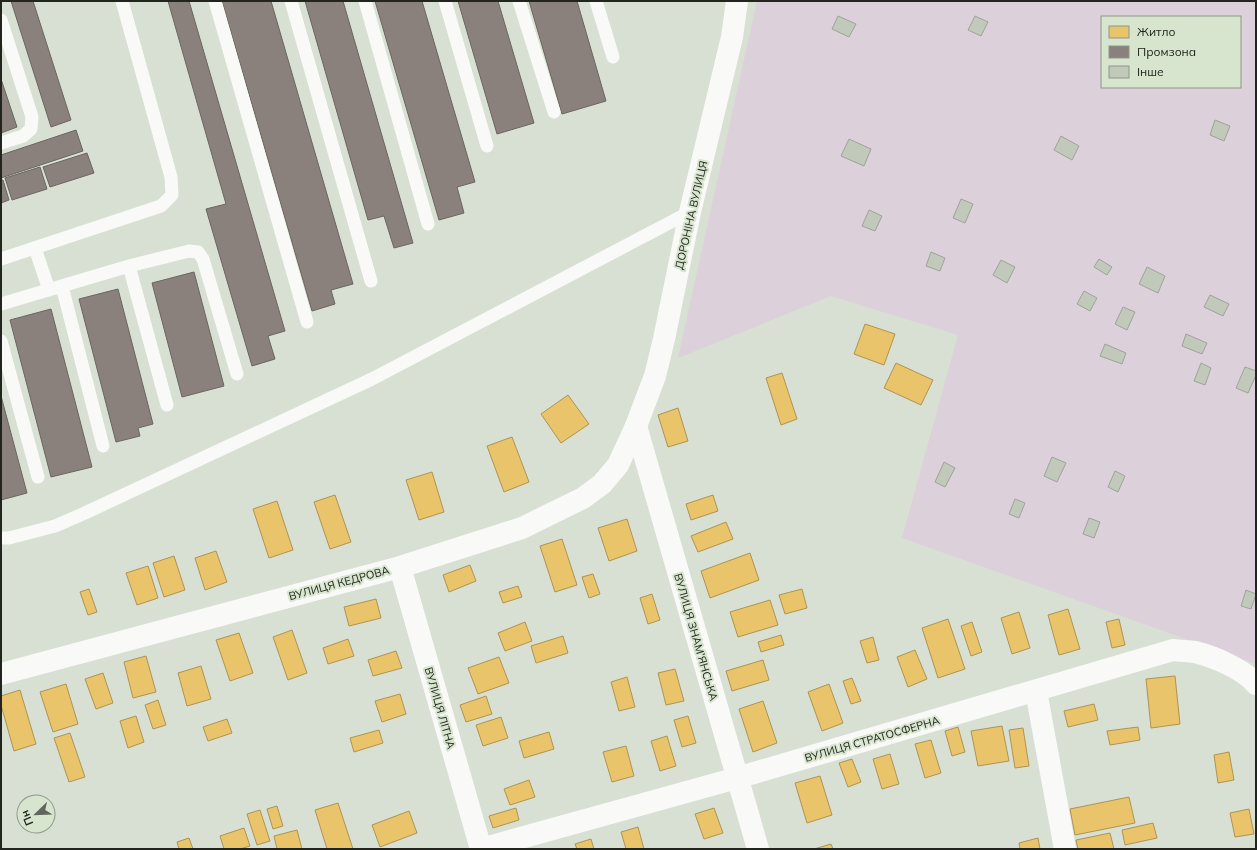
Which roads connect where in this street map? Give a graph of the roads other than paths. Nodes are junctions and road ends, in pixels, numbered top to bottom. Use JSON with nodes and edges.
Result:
{"nodes":[{"id":1,"x":122,"y":1,"type":"edge"},
{"id":2,"x":215,"y":1,"type":"edge"},
{"id":3,"x":291,"y":1,"type":"edge"},
{"id":4,"x":365,"y":1,"type":"edge"},
{"id":5,"x":445,"y":1,"type":"edge"},
{"id":6,"x":519,"y":1,"type":"edge"},
{"id":7,"x":596,"y":1,"type":"edge"},
{"id":8,"x":737,"y":1,"type":"edge"},
{"id":9,"x":1,"y":20,"type":"edge"},
{"id":10,"x":613,"y":57,"type":"dead end"},
{"id":11,"x":554,"y":112,"type":"dead end"},
{"id":12,"x":1,"y":143,"type":"edge"},
{"id":13,"x":487,"y":146,"type":"dead end"},
{"id":14,"x":690,"y":212,"type":"junction"},
{"id":15,"x":428,"y":224,"type":"dead end"},
{"id":16,"x":35,"y":248,"type":"junction"},
{"id":17,"x":1,"y":259,"type":"edge"},
{"id":18,"x":128,"y":266,"type":"junction"},
{"id":19,"x":371,"y":282,"type":"dead end"},
{"id":20,"x":62,"y":286,"type":"junction"},
{"id":21,"x":48,"y":290,"type":"junction"},
{"id":22,"x":1,"y":304,"type":"edge"},
{"id":23,"x":308,"y":322,"type":"dead end"},
{"id":24,"x":1,"y":342,"type":"edge"},
{"id":25,"x":237,"y":374,"type":"dead end"},
{"id":26,"x":167,"y":405,"type":"dead end"},
{"id":27,"x":636,"y":426,"type":"junction"},
{"id":28,"x":103,"y":446,"type":"dead end"},
{"id":29,"x":38,"y":477,"type":"dead end"},
{"id":30,"x":1,"y":538,"type":"edge"},
{"id":31,"x":400,"y":567,"type":"junction"},
{"id":32,"x":1,"y":674,"type":"edge"},
{"id":33,"x":1256,"y":684,"type":"edge"},
{"id":34,"x":1036,"y":691,"type":"junction"},
{"id":35,"x":736,"y":778,"type":"junction"},
{"id":36,"x":481,"y":849,"type":"edge"},
{"id":37,"x":758,"y":849,"type":"edge"},
{"id":38,"x":1065,"y":849,"type":"edge"}],
"edges":[{"from":1,"to":16,"type":"lane"},
{"from":2,"to":23,"type":"lane"},
{"from":3,"to":19,"type":"lane"},
{"from":4,"to":15,"type":"lane"},
{"from":5,"to":13,"type":"lane"},
{"from":6,"to":11,"type":"lane"},
{"from":7,"to":10,"type":"lane"},
{"from":8,"to":14,"type":"street","name":"ДОРОНІНА ВУЛИЦЯ"},
{"from":9,"to":12,"type":"lane"},
{"from":14,"to":27,"type":"street","name":"ДОРОНІНА ВУЛИЦЯ"},
{"from":14,"to":30,"type":"lane"},
{"from":16,"to":17,"type":"lane"},
{"from":16,"to":21,"type":"lane"},
{"from":18,"to":20,"type":"lane"},
{"from":18,"to":25,"type":"lane"},
{"from":18,"to":26,"type":"lane"},
{"from":20,"to":21,"type":"lane"},
{"from":20,"to":28,"type":"lane"},
{"from":21,"to":22,"type":"lane"},
{"from":24,"to":29,"type":"lane"},
{"from":27,"to":31,"type":"street","name":"ВУЛИЦЯ КЕДРОВА"},
{"from":27,"to":35,"type":"street","name":"ВУЛИЦЯ ЗНАМ’ЯНСЬКА"},
{"from":31,"to":32,"type":"street","name":"ВУЛИЦЯ КЕДРОВА"},
{"from":31,"to":36,"type":"street","name":"ВУЛИЦЯ ЛІТНА"},
{"from":33,"to":34,"type":"street","name":"ВУЛИЦЯ СТРАТОСФЕРНА"},
{"from":34,"to":35,"type":"street","name":"ВУЛИЦЯ СТРАТОСФЕРНА"},
{"from":34,"to":38,"type":"street"},
{"from":35,"to":36,"type":"street","name":"ВУЛИЦЯ СТРАТОСФЕРНА"},
{"from":35,"to":37,"type":"street","name":"ВУЛИЦЯ ЗНАМ’ЯНСЬКА"}]}
